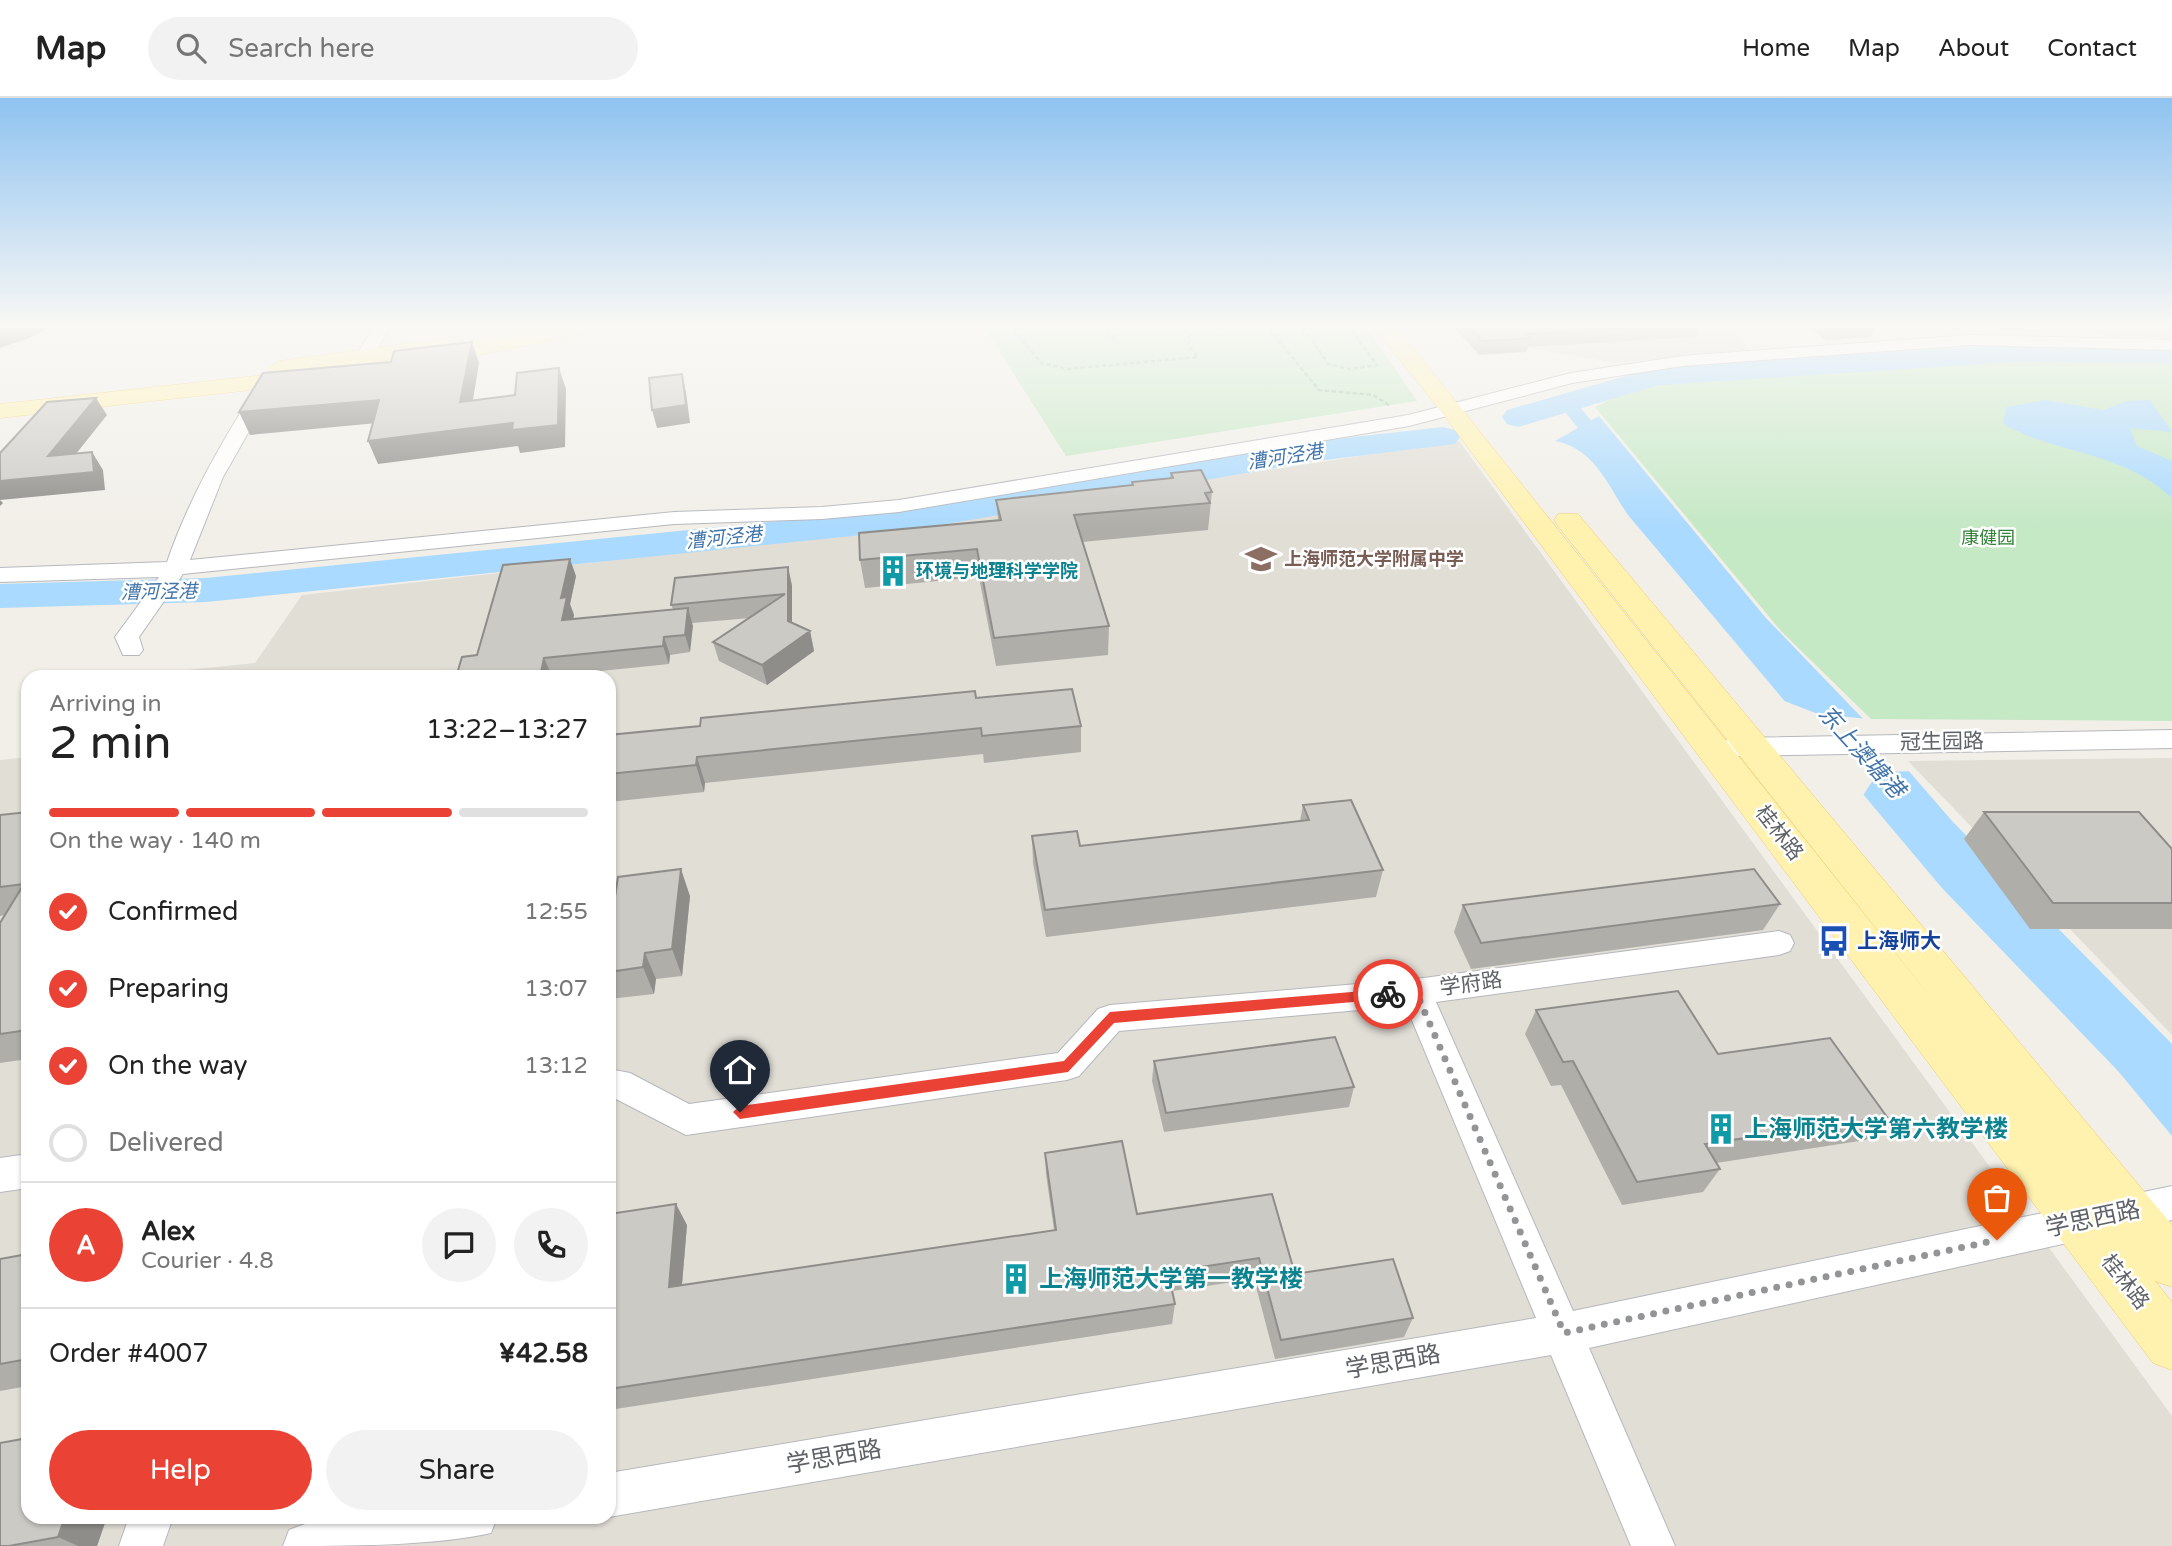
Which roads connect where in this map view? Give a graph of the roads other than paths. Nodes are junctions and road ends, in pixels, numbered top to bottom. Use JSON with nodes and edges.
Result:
{"nodes":[{"id":1,"x":87,"y":392,"type":"edge"},
{"id":2,"x":175,"y":392,"type":"edge"},
{"id":3,"x":263,"y":392,"type":"edge"},
{"id":4,"x":1448,"y":392,"type":"edge"},
{"id":5,"x":1452,"y":392,"type":"edge"},
{"id":6,"x":1513,"y":392,"type":"edge"},
{"id":7,"x":0,"y":400,"type":"edge"},
{"id":8,"x":1463,"y":407,"type":"junction"},
{"id":9,"x":0,"y":411,"type":"edge"},
{"id":10,"x":176,"y":568,"type":"junction"},
{"id":11,"x":0,"y":575,"type":"edge"},
{"id":12,"x":129,"y":643,"type":"dead end"},
{"id":13,"x":2172,"y":739,"type":"edge"},
{"id":14,"x":1734,"y":747,"type":"junction"},
{"id":15,"x":1779,"y":943,"type":"dead end"},
{"id":16,"x":1416,"y":992,"type":"junction"},
{"id":17,"x":616,"y":1083,"type":"edge"},
{"id":18,"x":21,"y":1172,"type":"edge"},
{"id":19,"x":0,"y":1175,"type":"edge"},
{"id":20,"x":2172,"y":1202,"type":"edge"},
{"id":21,"x":2130,"y":1211,"type":"junction"},
{"id":22,"x":2078,"y":1222,"type":"junction"},
{"id":23,"x":2172,"y":1263,"type":"edge"},
{"id":24,"x":1564,"y":1333,"type":"junction"},
{"id":25,"x":2172,"y":1344,"type":"edge"},
{"id":26,"x":616,"y":1494,"type":"edge"},
{"id":27,"x":149,"y":1524,"type":"edge"},
{"id":28,"x":434,"y":1524,"type":"edge"},
{"id":29,"x":141,"y":1546,"type":"edge"},
{"id":30,"x":305,"y":1546,"type":"edge"},
{"id":31,"x":1653,"y":1546,"type":"edge"}],
"edges":[{"from":1,"to":7,"type":"main road"},
{"from":2,"to":9,"type":"main road"},
{"from":3,"to":10,"type":"street"},
{"from":4,"to":8,"type":"main road","name":"桂林路"},
{"from":5,"to":8,"type":"main road","name":"桂林路"},
{"from":6,"to":8,"type":"street"},
{"from":8,"to":10,"type":"street"},
{"from":8,"to":14,"type":"main road","name":"桂林路"},
{"from":8,"to":14,"type":"main road","name":"桂林路"},
{"from":10,"to":11,"type":"street"},
{"from":10,"to":12,"type":"street"},
{"from":13,"to":14,"type":"street","name":"冠生园路"},
{"from":14,"to":21,"type":"main road","name":"桂林路"},
{"from":14,"to":22,"type":"main road","name":"桂林路"},
{"from":15,"to":16,"type":"street","name":"学府路"},
{"from":16,"to":17,"type":"street","name":"学府路"},
{"from":16,"to":24,"type":"street"},
{"from":18,"to":19,"type":"street"},
{"from":20,"to":21,"type":"street","name":"学思西路"},
{"from":21,"to":22,"type":"street","name":"学思西路"},
{"from":21,"to":23,"type":"main road","name":"桂林路"},
{"from":22,"to":24,"type":"street","name":"学思西路"},
{"from":22,"to":25,"type":"main road","name":"桂林路"},
{"from":24,"to":26,"type":"street","name":"学思西路"},
{"from":24,"to":31,"type":"street"},
{"from":27,"to":29,"type":"street"},
{"from":28,"to":30,"type":"street"}]}
